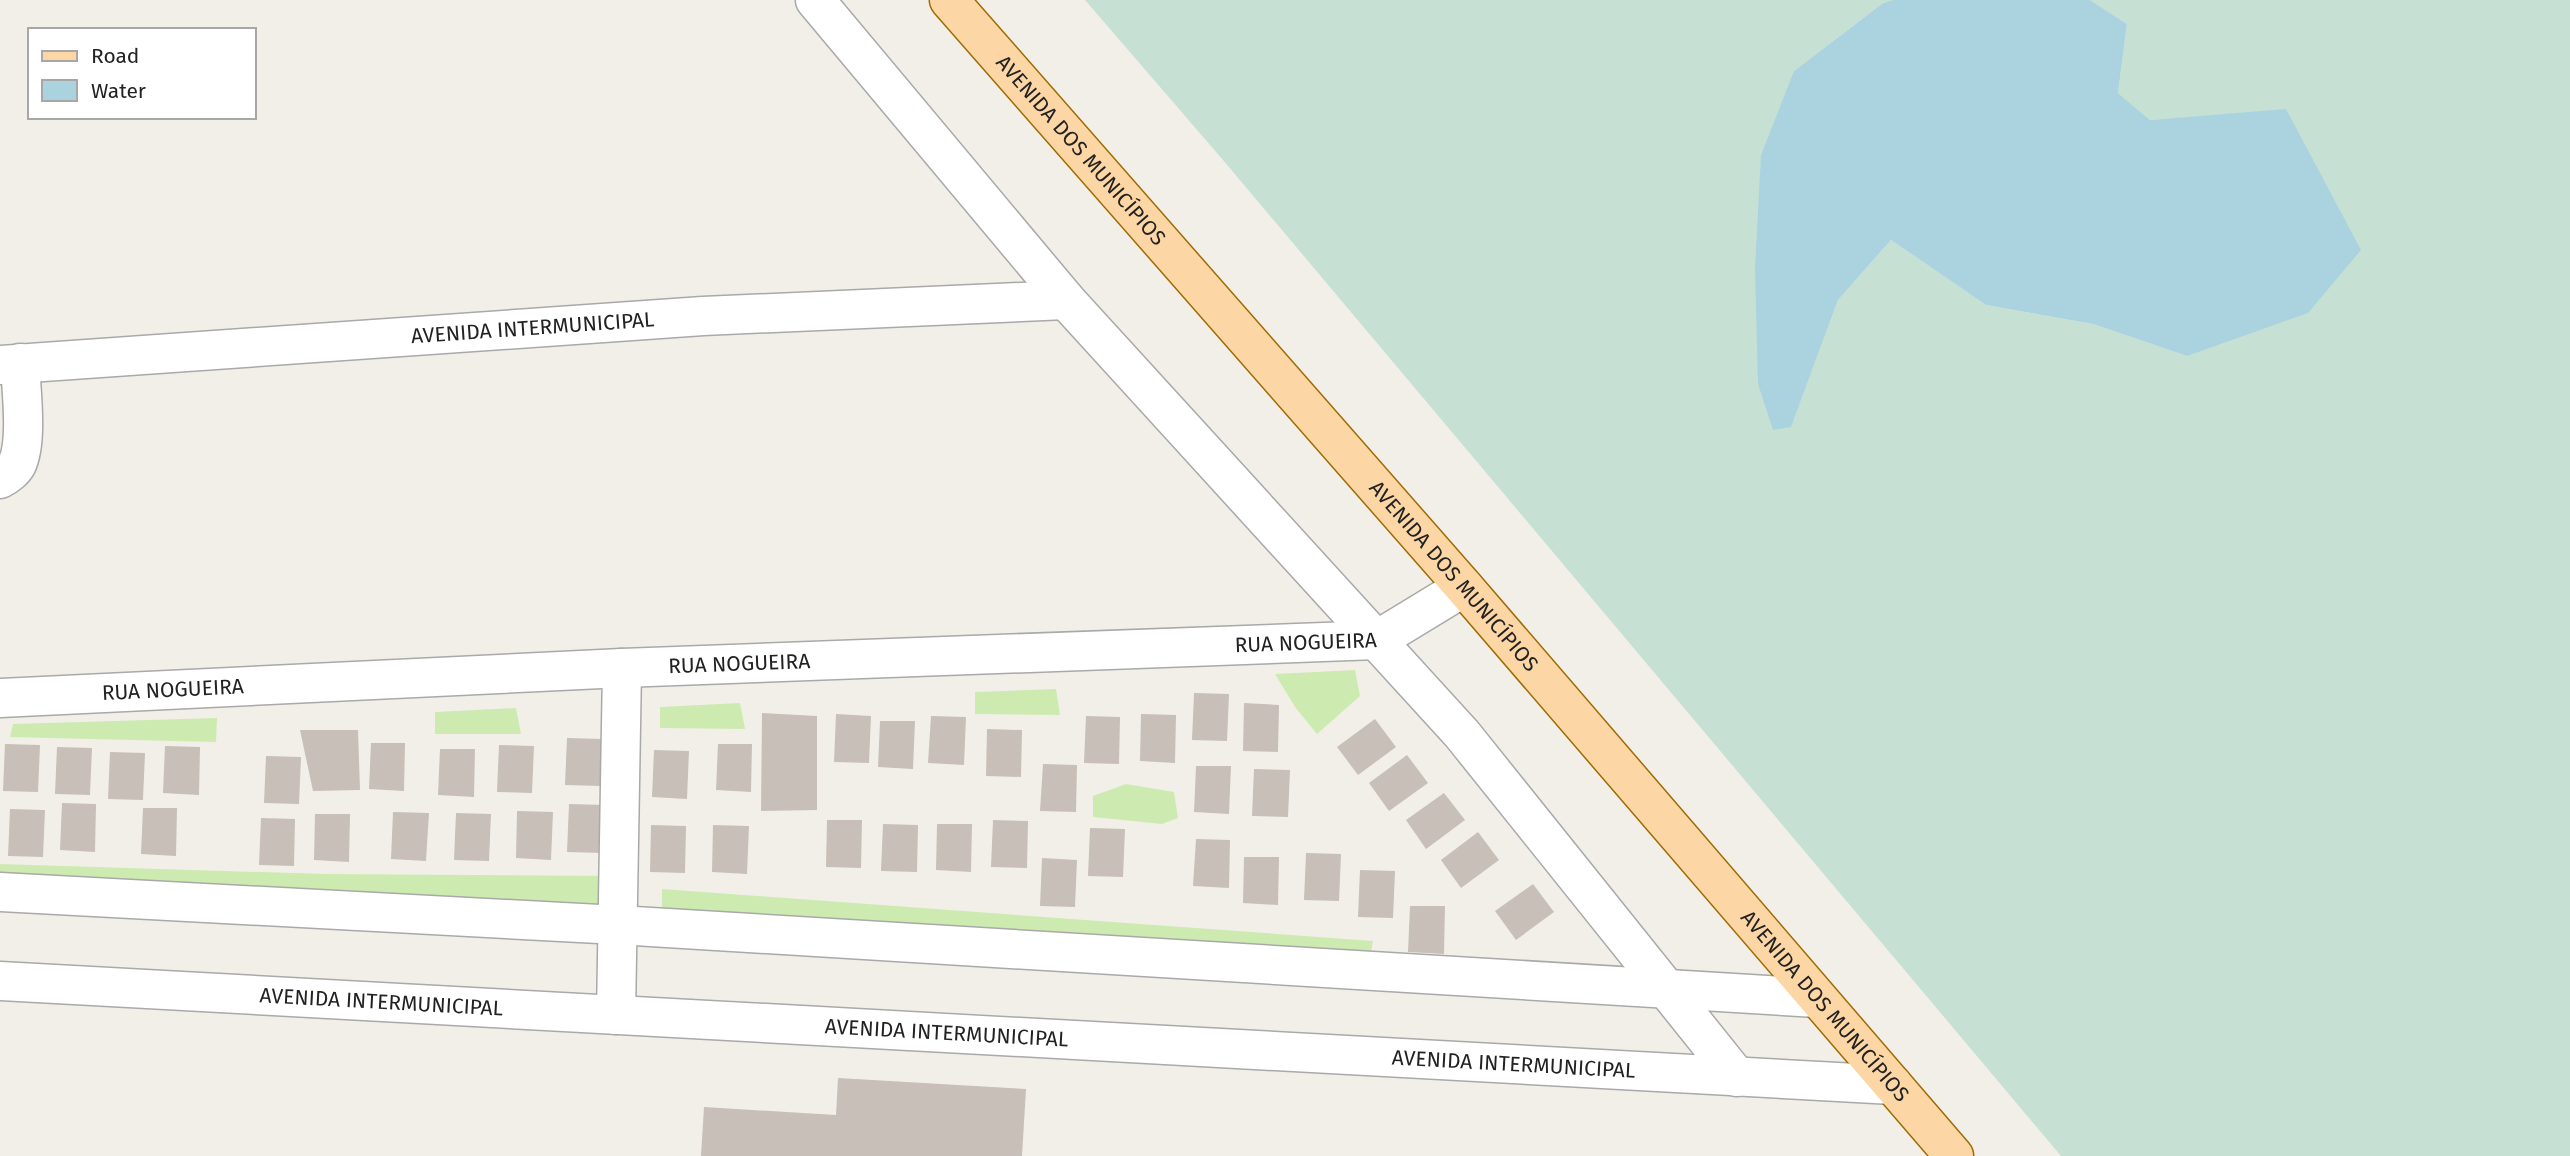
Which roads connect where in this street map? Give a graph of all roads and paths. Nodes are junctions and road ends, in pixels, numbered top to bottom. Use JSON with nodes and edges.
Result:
{"nodes":[{"id":1,"x":815,"y":0,"type":"edge"},
{"id":2,"x":949,"y":0,"type":"edge"},
{"id":3,"x":1066,"y":300,"type":"junction"},
{"id":4,"x":10,"y":364,"type":"edge"},
{"id":5,"x":0,"y":479,"type":"edge"},
{"id":6,"x":1464,"y":587,"type":"junction"},
{"id":7,"x":1377,"y":640,"type":"junction"},
{"id":8,"x":622,"y":668,"type":"junction"},
{"id":9,"x":0,"y":698,"type":"edge"},
{"id":10,"x":0,"y":892,"type":"edge"},
{"id":11,"x":618,"y":925,"type":"junction"},
{"id":12,"x":0,"y":981,"type":"edge"},
{"id":13,"x":1668,"y":988,"type":"junction"},
{"id":14,"x":1817,"y":998,"type":"junction"},
{"id":15,"x":615,"y":1015,"type":"junction"},
{"id":16,"x":1737,"y":1076,"type":"junction"},
{"id":17,"x":1893,"y":1085,"type":"junction"},
{"id":18,"x":1954,"y":1156,"type":"edge"}],
"edges":[{"from":1,"to":3,"type":"street"},
{"from":2,"to":6,"type":"main road","name":"AVENIDA DOS MUNICÍPIOS"},
{"from":3,"to":4,"type":"street","name":"AVENIDA INTERMUNICIPAL"},
{"from":3,"to":7,"type":"street"},
{"from":4,"to":5,"type":"street"},
{"from":6,"to":7,"type":"street","name":"RUA NOGUEIRA"},
{"from":6,"to":14,"type":"main road","name":"AVENIDA DOS MUNICÍPIOS"},
{"from":7,"to":8,"type":"street","name":"RUA NOGUEIRA"},
{"from":7,"to":13,"type":"street"},
{"from":8,"to":9,"type":"street","name":"RUA NOGUEIRA"},
{"from":8,"to":11,"type":"street"},
{"from":10,"to":11,"type":"street"},
{"from":11,"to":13,"type":"street"},
{"from":11,"to":15,"type":"street"},
{"from":12,"to":15,"type":"street","name":"AVENIDA INTERMUNICIPAL"},
{"from":13,"to":14,"type":"street"},
{"from":13,"to":16,"type":"street"},
{"from":14,"to":17,"type":"main road","name":"AVENIDA DOS MUNICÍPIOS"},
{"from":15,"to":16,"type":"street","name":"AVENIDA INTERMUNICIPAL"},
{"from":16,"to":17,"type":"street","name":"AVENIDA INTERMUNICIPAL"},
{"from":17,"to":18,"type":"main road","name":"AVENIDA DOS MUNICÍPIOS"}]}
